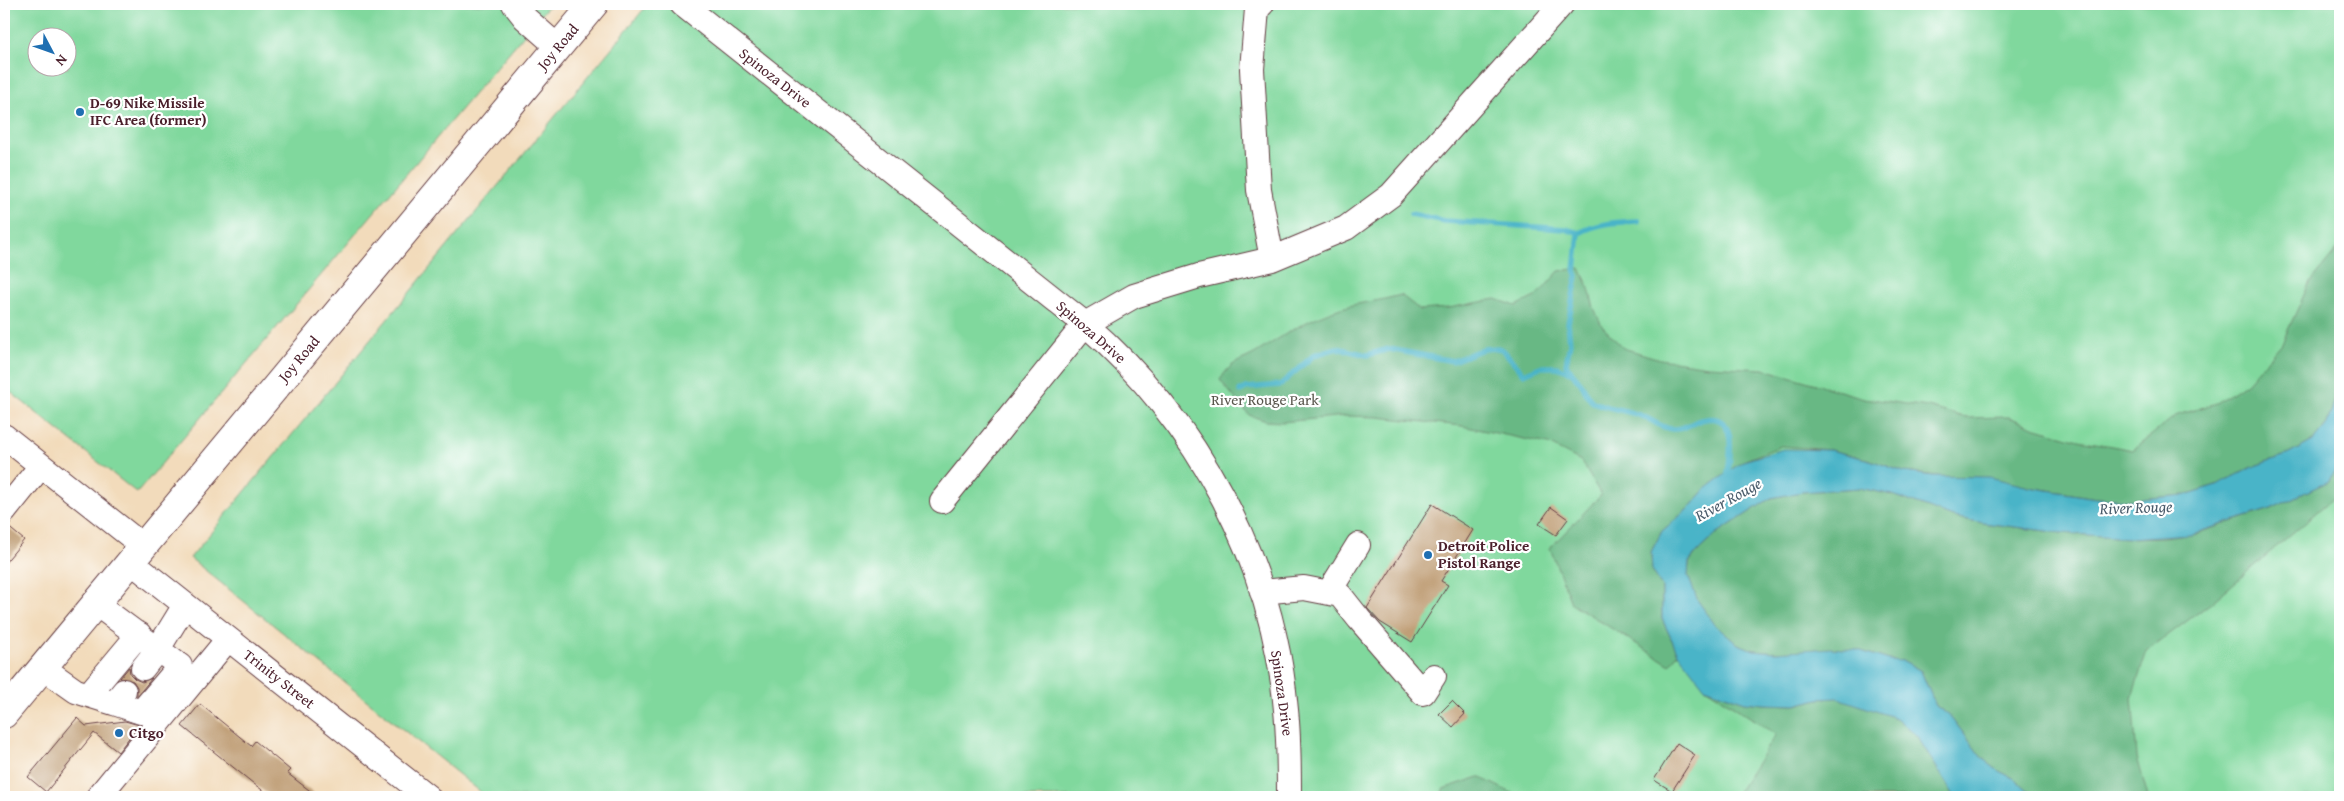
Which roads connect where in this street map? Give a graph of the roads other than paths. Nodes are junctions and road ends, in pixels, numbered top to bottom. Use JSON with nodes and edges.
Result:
{"nodes":[{"id":1,"x":514,"y":4,"type":"edge"},
{"id":2,"x":594,"y":4,"type":"edge"},
{"id":3,"x":682,"y":4,"type":"edge"},
{"id":4,"x":1262,"y":4,"type":"edge"},
{"id":5,"x":1562,"y":4,"type":"edge"},
{"id":6,"x":558,"y":47,"type":"junction"},
{"id":7,"x":1272,"y":258,"type":"junction"},
{"id":8,"x":1085,"y":324,"type":"junction"},
{"id":9,"x":4,"y":436,"type":"edge"},
{"id":10,"x":41,"y":466,"type":"junction"},
{"id":11,"x":942,"y":501,"type":"dead end"},
{"id":12,"x":4,"y":512,"type":"edge"},
{"id":13,"x":1358,"y":545,"type":"dead end"},
{"id":14,"x":137,"y":554,"type":"junction"},
{"id":15,"x":1262,"y":592,"type":"junction"},
{"id":16,"x":1329,"y":592,"type":"junction"},
{"id":17,"x":95,"y":603,"type":"junction"},
{"id":18,"x":185,"y":605,"type":"junction"},
{"id":19,"x":139,"y":634,"type":"junction"},
{"id":20,"x":228,"y":639,"type":"junction"},
{"id":21,"x":158,"y":649,"type":"junction"},
{"id":22,"x":42,"y":667,"type":"junction"},
{"id":23,"x":143,"y":668,"type":"dead end"},
{"id":24,"x":1434,"y":676,"type":"dead end"},
{"id":25,"x":90,"y":694,"type":"junction"},
{"id":26,"x":4,"y":714,"type":"edge"},
{"id":27,"x":98,"y":797,"type":"edge"},
{"id":28,"x":428,"y":797,"type":"edge"},
{"id":29,"x":1289,"y":797,"type":"edge"}],
"edges":[{"from":1,"to":6,"type":"street"},
{"from":2,"to":6,"type":"main road","name":"Joy Road"},
{"from":3,"to":8,"type":"street","name":"Spinoza Drive"},
{"from":4,"to":7,"type":"street"},
{"from":5,"to":7,"type":"street"},
{"from":6,"to":14,"type":"main road","name":"Joy Road"},
{"from":7,"to":8,"type":"street"},
{"from":8,"to":11,"type":"street"},
{"from":8,"to":15,"type":"street","name":"Spinoza Drive"},
{"from":9,"to":10,"type":"street","name":"Trinity Street"},
{"from":10,"to":12,"type":"street"},
{"from":10,"to":14,"type":"street","name":"Trinity Street"},
{"from":13,"to":16,"type":"street"},
{"from":14,"to":17,"type":"main road","name":"Joy Road"},
{"from":14,"to":18,"type":"street","name":"Trinity Street"},
{"from":15,"to":16,"type":"street"},
{"from":15,"to":29,"type":"street","name":"Spinoza Drive"},
{"from":16,"to":24,"type":"street"},
{"from":17,"to":19,"type":"street"},
{"from":17,"to":22,"type":"main road","name":"Joy Road"},
{"from":18,"to":20,"type":"street","name":"Trinity Street"},
{"from":18,"to":21,"type":"street"},
{"from":19,"to":21,"type":"street"},
{"from":19,"to":25,"type":"street"},
{"from":20,"to":27,"type":"street"},
{"from":20,"to":28,"type":"street","name":"Trinity Street"},
{"from":21,"to":23,"type":"street"},
{"from":21,"to":25,"type":"street"},
{"from":22,"to":25,"type":"street"},
{"from":22,"to":26,"type":"main road","name":"Joy Road"}]}
